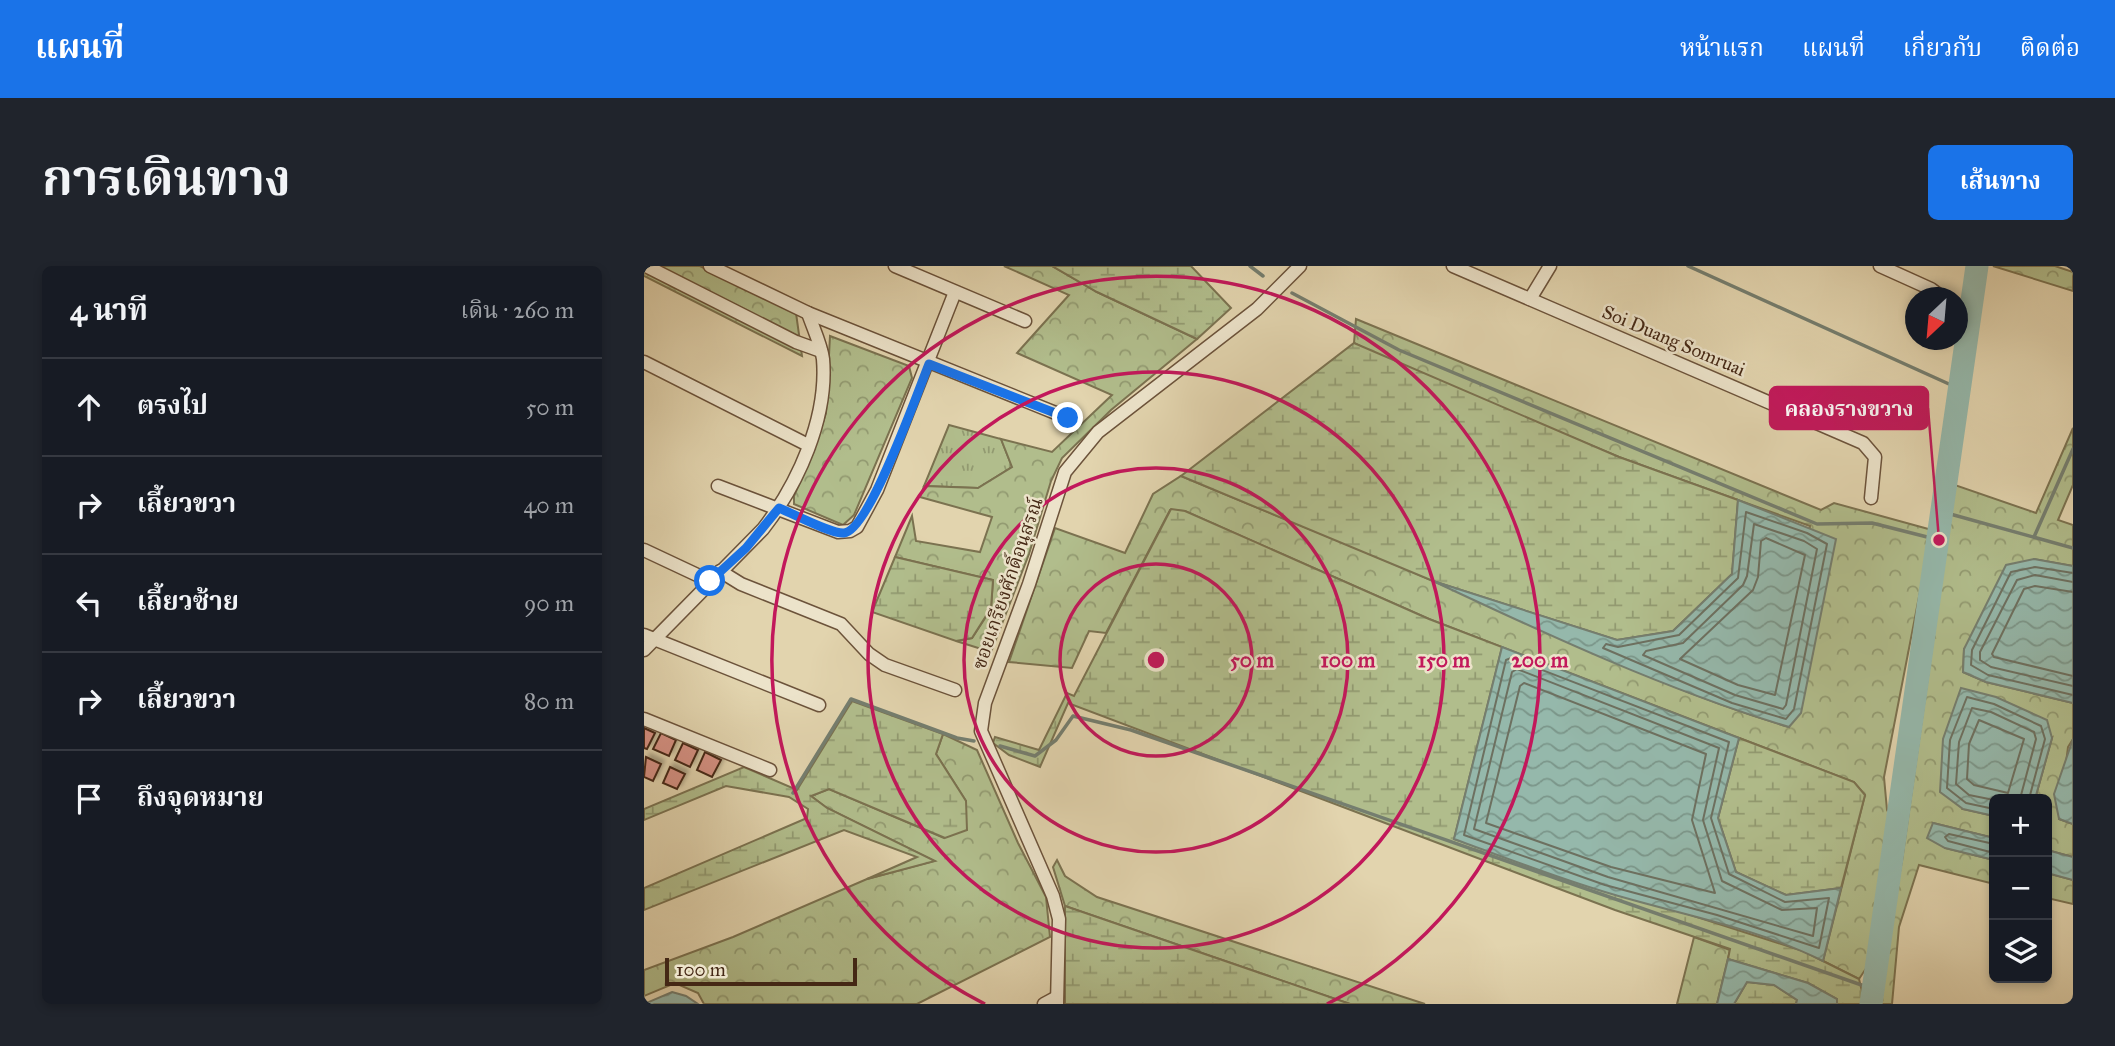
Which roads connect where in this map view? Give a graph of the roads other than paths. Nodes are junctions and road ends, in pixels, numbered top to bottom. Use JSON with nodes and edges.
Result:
{"nodes":[{"id":1,"x":646,"y":266,"type":"edge"},
{"id":2,"x":710,"y":266,"type":"edge"},
{"id":3,"x":895,"y":266,"type":"edge"},
{"id":4,"x":1300,"y":266,"type":"edge"},
{"id":5,"x":1453,"y":266,"type":"edge"},
{"id":6,"x":1550,"y":266,"type":"edge"},
{"id":7,"x":1880,"y":266,"type":"edge"},
{"id":8,"x":1927,"y":287,"type":"edge"},
{"id":9,"x":955,"y":292,"type":"junction"},
{"id":10,"x":1530,"y":299,"type":"junction"},
{"id":11,"x":808,"y":313,"type":"junction"},
{"id":12,"x":1025,"y":321,"type":"dead end"},
{"id":13,"x":821,"y":351,"type":"junction"},
{"id":14,"x":644,"y":362,"type":"edge"},
{"id":15,"x":929,"y":364,"type":"junction"},
{"id":16,"x":1068,"y":418,"type":"dead end"},
{"id":17,"x":808,"y":445,"type":"junction"},
{"id":18,"x":718,"y":486,"type":"dead end"},
{"id":19,"x":1871,"y":498,"type":"dead end"},
{"id":20,"x":779,"y":508,"type":"junction"},
{"id":21,"x":644,"y":550,"type":"edge"},
{"id":22,"x":720,"y":571,"type":"junction"},
{"id":23,"x":710,"y":581,"type":"junction"},
{"id":24,"x":649,"y":637,"type":"edge"},
{"id":25,"x":644,"y":650,"type":"edge"},
{"id":26,"x":955,"y":690,"type":"dead end"},
{"id":27,"x":819,"y":705,"type":"dead end"},
{"id":28,"x":644,"y":719,"type":"edge"},
{"id":29,"x":770,"y":770,"type":"dead end"},
{"id":30,"x":1057,"y":1001,"type":"edge"},
{"id":31,"x":1044,"y":1004,"type":"edge"}],
"edges":[{"from":1,"to":13,"type":"street"},
{"from":2,"to":11,"type":"street"},
{"from":3,"to":9,"type":"street"},
{"from":4,"to":30,"type":"street","name":"ซอยเกรียงศักดิ์อนุสรณ์"},
{"from":5,"to":10,"type":"street","name":"Soi Duang Somruai"},
{"from":6,"to":10,"type":"street"},
{"from":7,"to":8,"type":"street"},
{"from":9,"to":12,"type":"street"},
{"from":9,"to":15,"type":"street"},
{"from":10,"to":19,"type":"street","name":"Soi Duang Somruai"},
{"from":11,"to":13,"type":"street"},
{"from":11,"to":15,"type":"street"},
{"from":13,"to":17,"type":"street"},
{"from":14,"to":17,"type":"street"},
{"from":15,"to":16,"type":"street"},
{"from":15,"to":20,"type":"street"},
{"from":17,"to":20,"type":"street"},
{"from":18,"to":20,"type":"street"},
{"from":20,"to":22,"type":"street"},
{"from":21,"to":23,"type":"street"},
{"from":22,"to":23,"type":"street"},
{"from":22,"to":26,"type":"street"},
{"from":23,"to":24,"type":"street"},
{"from":24,"to":25,"type":"street"},
{"from":24,"to":27,"type":"street"},
{"from":28,"to":29,"type":"street"},
{"from":30,"to":31,"type":"street"}]}
